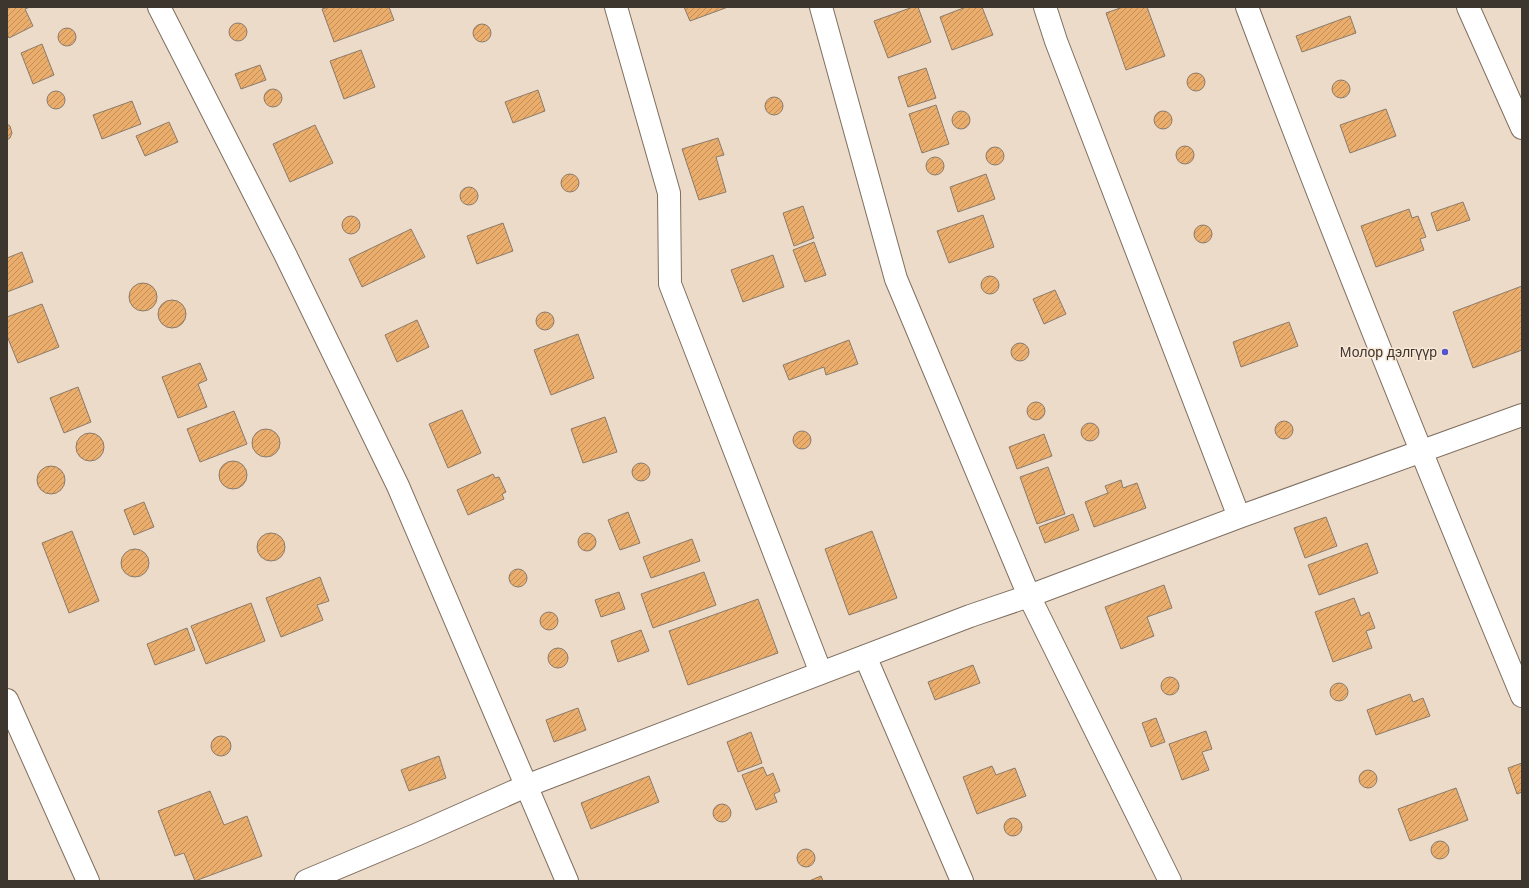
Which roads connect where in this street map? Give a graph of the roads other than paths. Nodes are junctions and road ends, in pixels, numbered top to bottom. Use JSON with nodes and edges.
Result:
{"nodes":[{"id":1,"x":160,"y":7,"type":"edge"},
{"id":2,"x":616,"y":7,"type":"edge"},
{"id":3,"x":821,"y":7,"type":"edge"},
{"id":4,"x":1045,"y":7,"type":"edge"},
{"id":5,"x":1247,"y":7,"type":"edge"},
{"id":6,"x":1468,"y":7,"type":"edge"},
{"id":7,"x":1522,"y":128,"type":"edge"},
{"id":8,"x":1522,"y":414,"type":"edge"},
{"id":9,"x":1420,"y":452,"type":"junction"},
{"id":10,"x":1239,"y":517,"type":"junction"},
{"id":11,"x":1029,"y":596,"type":"junction"},
{"id":12,"x":865,"y":656,"type":"junction"},
{"id":13,"x":821,"y":673,"type":"junction"},
{"id":14,"x":1522,"y":696,"type":"edge"},
{"id":15,"x":7,"y":700,"type":"edge"},
{"id":16,"x":526,"y":786,"type":"junction"},
{"id":17,"x":88,"y":881,"type":"edge"},
{"id":18,"x":306,"y":881,"type":"edge"},
{"id":19,"x":567,"y":881,"type":"edge"},
{"id":20,"x":962,"y":881,"type":"edge"},
{"id":21,"x":1170,"y":881,"type":"edge"}],
"edges":[{"from":1,"to":16,"type":"street"},
{"from":2,"to":13,"type":"street"},
{"from":3,"to":11,"type":"street"},
{"from":4,"to":10,"type":"street"},
{"from":5,"to":9,"type":"street"},
{"from":6,"to":7,"type":"street"},
{"from":8,"to":9,"type":"street"},
{"from":9,"to":10,"type":"street"},
{"from":9,"to":14,"type":"street"},
{"from":10,"to":11,"type":"street"},
{"from":11,"to":12,"type":"street"},
{"from":11,"to":21,"type":"street"},
{"from":12,"to":13,"type":"street"},
{"from":12,"to":20,"type":"street"},
{"from":13,"to":16,"type":"street"},
{"from":15,"to":17,"type":"street"},
{"from":16,"to":18,"type":"street"},
{"from":16,"to":19,"type":"street"}]}
